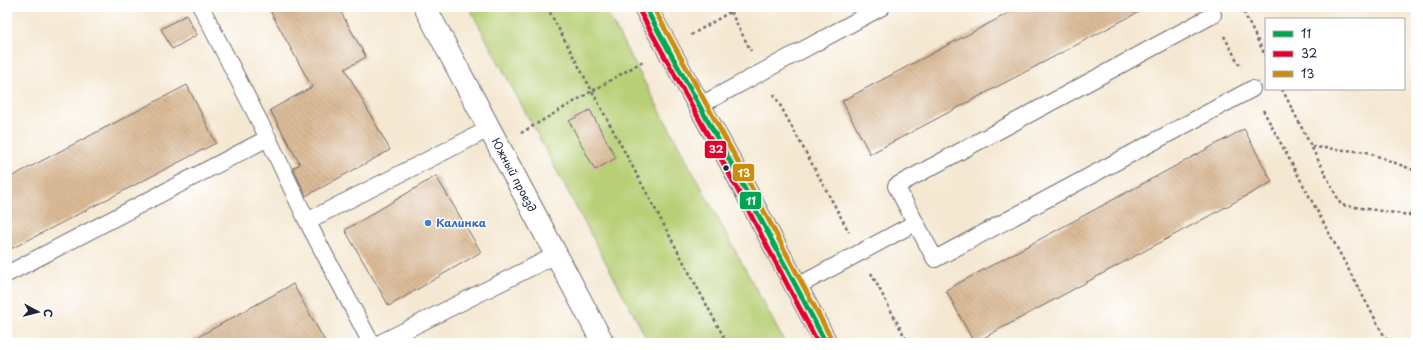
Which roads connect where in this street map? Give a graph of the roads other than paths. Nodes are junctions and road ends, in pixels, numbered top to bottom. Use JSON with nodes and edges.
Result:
{"nodes":[{"id":1,"x":201,"y":7,"type":"edge"},
{"id":2,"x":424,"y":7,"type":"edge"},
{"id":3,"x":645,"y":7,"type":"edge"},
{"id":4,"x":882,"y":7,"type":"edge"},
{"id":5,"x":1213,"y":15,"type":"road end"},
{"id":6,"x":1252,"y":89,"type":"road end"},
{"id":7,"x":699,"y":106,"type":"junction"},
{"id":8,"x":268,"y":138,"type":"junction"},
{"id":9,"x":494,"y":138,"type":"junction"},
{"id":10,"x":307,"y":221,"type":"junction"},
{"id":11,"x":915,"y":223,"type":"junction"},
{"id":12,"x":556,"y":255,"type":"junction"},
{"id":13,"x":7,"y":274,"type":"edge"},
{"id":14,"x":796,"y":287,"type":"junction"},
{"id":15,"x":371,"y":343,"type":"edge"},
{"id":16,"x":380,"y":343,"type":"edge"},
{"id":17,"x":603,"y":343,"type":"edge"},
{"id":18,"x":826,"y":343,"type":"edge"}],
"edges":[{"from":1,"to":8,"type":"lane"},
{"from":2,"to":9,"type":"main road","name":"Южный проезд"},
{"from":3,"to":7,"type":"main road"},
{"from":4,"to":7,"type":"lane"},
{"from":5,"to":11,"type":"lane"},
{"from":6,"to":11,"type":"lane"},
{"from":7,"to":14,"type":"main road"},
{"from":8,"to":10,"type":"lane"},
{"from":8,"to":13,"type":"lane"},
{"from":9,"to":10,"type":"lane"},
{"from":9,"to":12,"type":"main road","name":"Южный проезд"},
{"from":10,"to":15,"type":"lane"},
{"from":11,"to":14,"type":"lane"},
{"from":12,"to":16,"type":"lane"},
{"from":12,"to":17,"type":"main road","name":"Южный проезд"},
{"from":14,"to":18,"type":"main road"}]}
